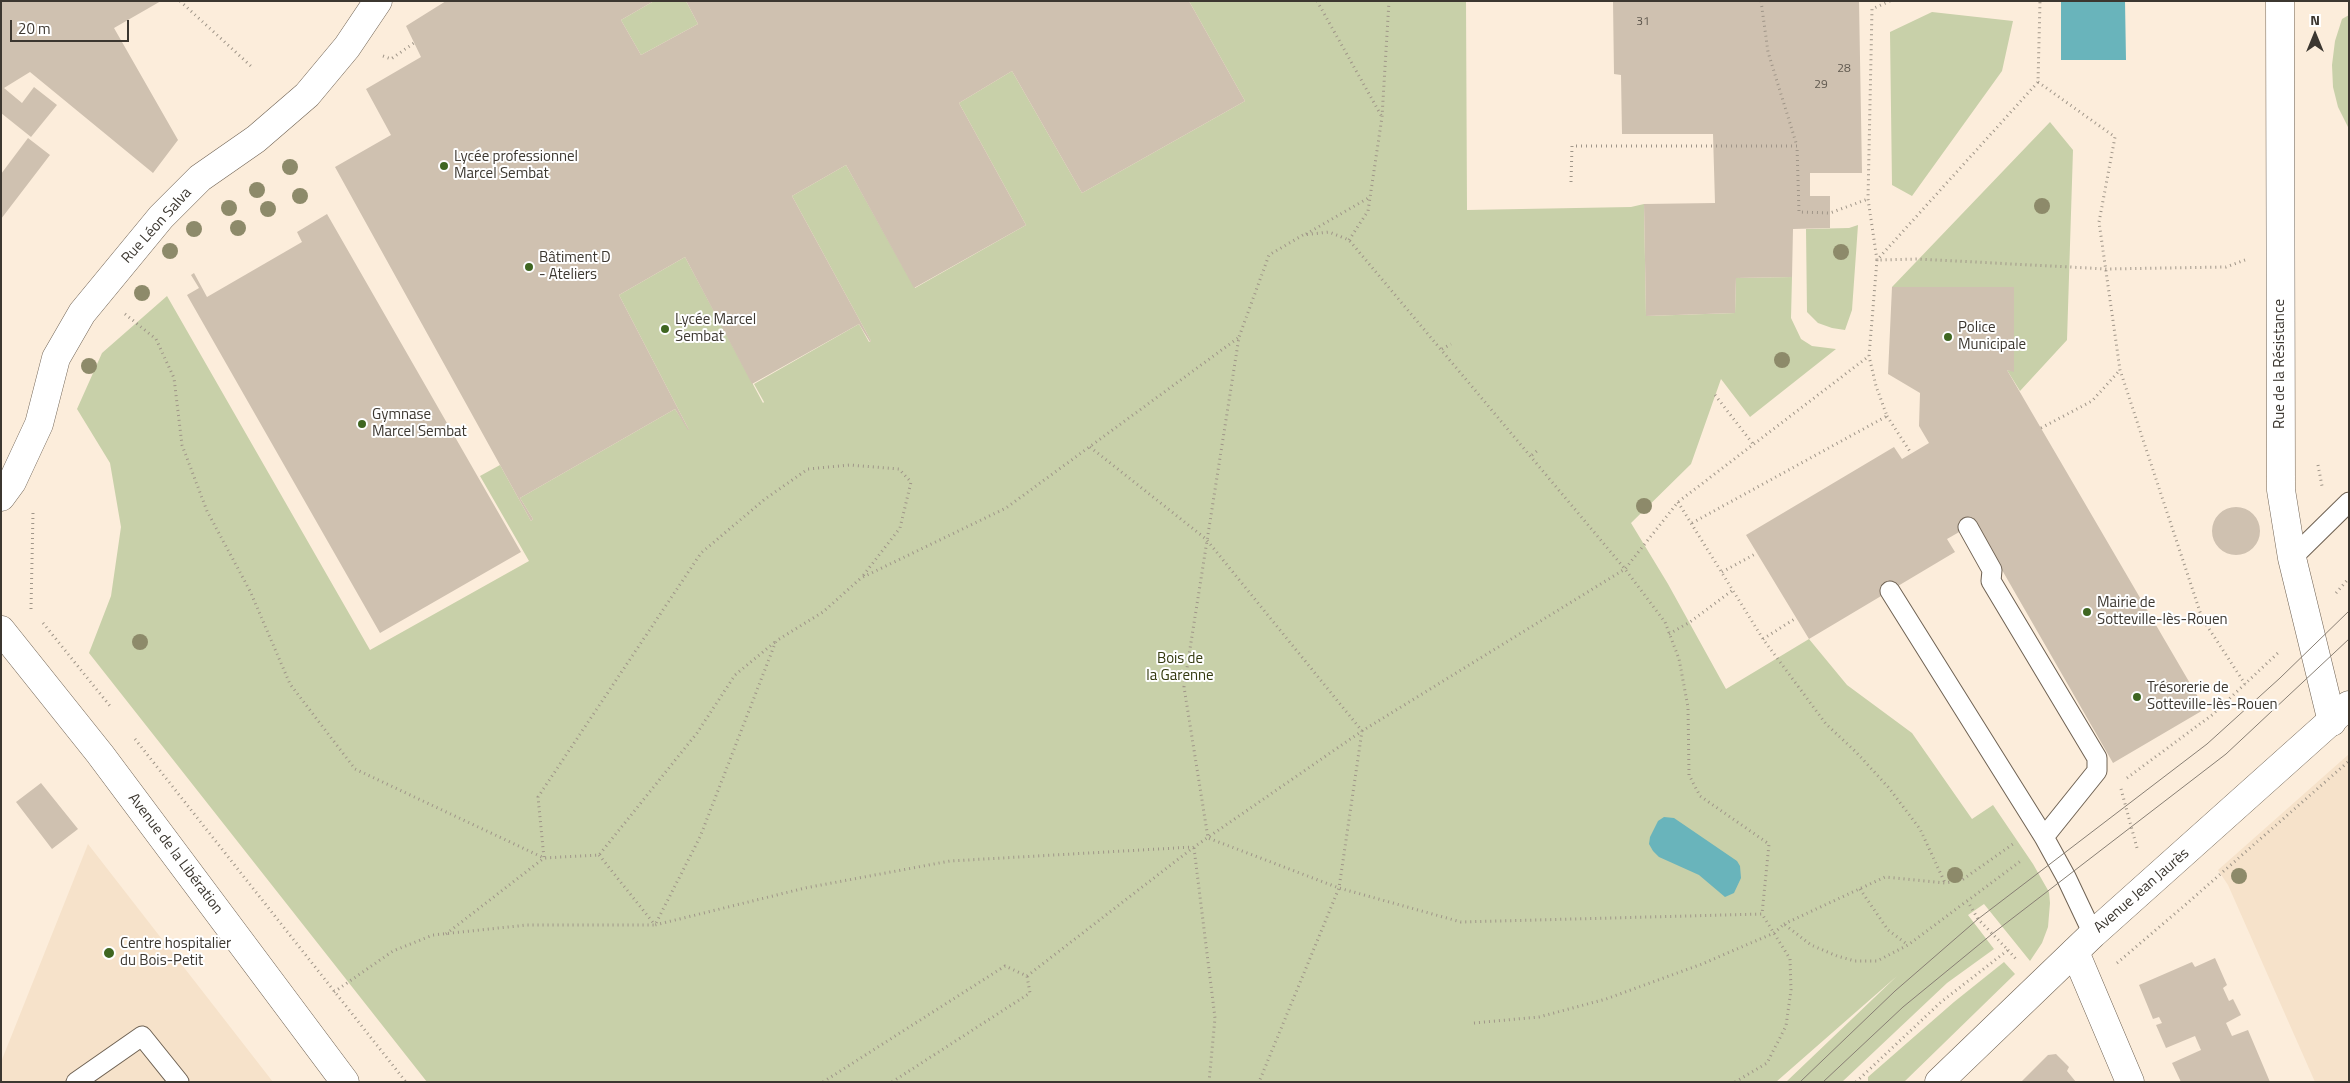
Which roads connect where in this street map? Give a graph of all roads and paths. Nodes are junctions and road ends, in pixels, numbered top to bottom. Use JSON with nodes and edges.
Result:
{"nodes":[{"id":1,"x":180,"y":1,"type":"edge"},
{"id":2,"x":378,"y":1,"type":"edge"},
{"id":3,"x":1317,"y":1,"type":"edge"},
{"id":4,"x":1389,"y":1,"type":"edge"},
{"id":5,"x":1762,"y":1,"type":"edge"},
{"id":6,"x":1890,"y":1,"type":"edge"},
{"id":7,"x":2040,"y":1,"type":"edge"},
{"id":8,"x":2280,"y":1,"type":"edge"},
{"id":9,"x":414,"y":43,"type":"dead end"},
{"id":10,"x":376,"y":54,"type":"dead end"},
{"id":11,"x":253,"y":68,"type":"dead end"},
{"id":12,"x":2038,"y":82,"type":"junction"},
{"id":13,"x":1382,"y":117,"type":"junction"},
{"id":14,"x":1797,"y":146,"type":"junction"},
{"id":15,"x":1571,"y":182,"type":"dead end"},
{"id":16,"x":1370,"y":197,"type":"junction"},
{"id":17,"x":1868,"y":199,"type":"junction"},
{"id":18,"x":1303,"y":235,"type":"junction"},
{"id":19,"x":1349,"y":240,"type":"junction"},
{"id":20,"x":1877,"y":260,"type":"junction"},
{"id":21,"x":2107,"y":269,"type":"junction"},
{"id":22,"x":123,"y":312,"type":"dead end"},
{"id":23,"x":1239,"y":337,"type":"junction"},
{"id":24,"x":1451,"y":344,"type":"dead end"},
{"id":25,"x":1442,"y":349,"type":"junction"},
{"id":26,"x":1869,"y":356,"type":"junction"},
{"id":27,"x":2120,"y":370,"type":"junction"},
{"id":28,"x":1715,"y":396,"type":"dead end"},
{"id":29,"x":1888,"y":416,"type":"junction"},
{"id":30,"x":2041,"y":428,"type":"dead end"},
{"id":31,"x":1753,"y":444,"type":"junction"},
{"id":32,"x":1090,"y":447,"type":"junction"},
{"id":33,"x":1537,"y":452,"type":"dead end"},
{"id":34,"x":1911,"y":454,"type":"dead end"},
{"id":35,"x":1532,"y":456,"type":"junction"},
{"id":36,"x":1,"y":497,"type":"edge"},
{"id":37,"x":1678,"y":502,"type":"junction"},
{"id":38,"x":2349,"y":502,"type":"edge"},
{"id":39,"x":33,"y":510,"type":"dead end"},
{"id":40,"x":1692,"y":523,"type":"junction"},
{"id":41,"x":1968,"y":527,"type":"dead end"},
{"id":42,"x":1206,"y":539,"type":"junction"},
{"id":43,"x":1757,"y":553,"type":"dead end"},
{"id":44,"x":2292,"y":558,"type":"junction"},
{"id":45,"x":1626,"y":569,"type":"junction"},
{"id":46,"x":1722,"y":572,"type":"junction"},
{"id":47,"x":861,"y":578,"type":"junction"},
{"id":48,"x":2349,"y":578,"type":"edge"},
{"id":49,"x":1734,"y":590,"type":"junction"},
{"id":50,"x":1890,"y":591,"type":"dead end"},
{"id":51,"x":36,"y":614,"type":"dead end"},
{"id":52,"x":1796,"y":618,"type":"dead end"},
{"id":53,"x":41,"y":620,"type":"dead end"},
{"id":54,"x":2308,"y":624,"type":"junction"},
{"id":55,"x":1,"y":630,"type":"edge"},
{"id":56,"x":1669,"y":634,"type":"junction"},
{"id":57,"x":1763,"y":639,"type":"junction"},
{"id":58,"x":776,"y":641,"type":"junction"},
{"id":59,"x":2244,"y":684,"type":"junction"},
{"id":60,"x":113,"y":710,"type":"dead end"},
{"id":61,"x":2340,"y":714,"type":"edge"},
{"id":62,"x":1362,"y":731,"type":"junction"},
{"id":63,"x":131,"y":734,"type":"dead end"},
{"id":64,"x":2349,"y":761,"type":"edge"},
{"id":65,"x":2120,"y":783,"type":"dead end"},
{"id":66,"x":2044,"y":837,"type":"junction"},
{"id":67,"x":1208,"y":838,"type":"junction"},
{"id":68,"x":1194,"y":847,"type":"junction"},
{"id":69,"x":2024,"y":848,"type":"junction"},
{"id":70,"x":598,"y":855,"type":"junction"},
{"id":71,"x":544,"y":858,"type":"junction"},
{"id":72,"x":1945,"y":883,"type":"junction"},
{"id":73,"x":1338,"y":888,"type":"junction"},
{"id":74,"x":1860,"y":889,"type":"junction"},
{"id":75,"x":1968,"y":902,"type":"junction"},
{"id":76,"x":1762,"y":914,"type":"junction"},
{"id":77,"x":1784,"y":924,"type":"junction"},
{"id":78,"x":655,"y":925,"type":"junction"},
{"id":79,"x":1774,"y":933,"type":"junction"},
{"id":80,"x":445,"y":935,"type":"junction"},
{"id":81,"x":2084,"y":943,"type":"junction"},
{"id":82,"x":1908,"y":945,"type":"junction"},
{"id":83,"x":1027,"y":976,"type":"junction"},
{"id":84,"x":2089,"y":986,"type":"junction"},
{"id":85,"x":334,"y":992,"type":"junction"},
{"id":86,"x":1474,"y":1022,"type":"dead end"},
{"id":87,"x":76,"y":1082,"type":"edge"},
{"id":88,"x":179,"y":1082,"type":"edge"},
{"id":89,"x":346,"y":1082,"type":"edge"},
{"id":90,"x":406,"y":1082,"type":"edge"},
{"id":91,"x":822,"y":1082,"type":"edge"},
{"id":92,"x":892,"y":1082,"type":"edge"},
{"id":93,"x":1209,"y":1082,"type":"edge"},
{"id":94,"x":1259,"y":1082,"type":"edge"},
{"id":95,"x":1735,"y":1082,"type":"edge"},
{"id":96,"x":1856,"y":1082,"type":"edge"},
{"id":97,"x":1938,"y":1082,"type":"edge"},
{"id":98,"x":2130,"y":1082,"type":"edge"}],
"edges":[{"from":1,"to":11,"type":"path"},
{"from":2,"to":36,"type":"street","name":"Rue Léon Salva"},
{"from":3,"to":13,"type":"path"},
{"from":4,"to":13,"type":"path"},
{"from":5,"to":14,"type":"path"},
{"from":6,"to":17,"type":"path"},
{"from":7,"to":12,"type":"path"},
{"from":8,"to":44,"type":"street","name":"Rue de la Résistance"},
{"from":9,"to":10,"type":"path"},
{"from":12,"to":20,"type":"path"},
{"from":12,"to":21,"type":"path"},
{"from":13,"to":16,"type":"path"},
{"from":14,"to":15,"type":"path"},
{"from":14,"to":17,"type":"path"},
{"from":16,"to":18,"type":"path"},
{"from":16,"to":19,"type":"path"},
{"from":17,"to":20,"type":"path"},
{"from":18,"to":19,"type":"path"},
{"from":18,"to":23,"type":"path"},
{"from":19,"to":25,"type":"path"},
{"from":20,"to":21,"type":"path"},
{"from":20,"to":26,"type":"path"},
{"from":21,"to":27,"type":"path"},
{"from":22,"to":71,"type":"path"},
{"from":23,"to":32,"type":"path"},
{"from":23,"to":42,"type":"path"},
{"from":24,"to":25,"type":"path"},
{"from":25,"to":35,"type":"path"},
{"from":26,"to":29,"type":"path"},
{"from":26,"to":31,"type":"path"},
{"from":27,"to":30,"type":"path"},
{"from":27,"to":59,"type":"path"},
{"from":28,"to":31,"type":"path"},
{"from":29,"to":34,"type":"path"},
{"from":29,"to":40,"type":"path"},
{"from":31,"to":37,"type":"path"},
{"from":32,"to":42,"type":"path"},
{"from":32,"to":47,"type":"path"},
{"from":33,"to":35,"type":"path"},
{"from":35,"to":45,"type":"path"},
{"from":37,"to":40,"type":"path"},
{"from":37,"to":45,"type":"path"},
{"from":38,"to":44,"type":"lane"},
{"from":39,"to":51,"type":"path"},
{"from":40,"to":46,"type":"path"},
{"from":41,"to":66,"type":"lane"},
{"from":42,"to":62,"type":"path"},
{"from":42,"to":67,"type":"path"},
{"from":43,"to":46,"type":"path"},
{"from":44,"to":54,"type":"street","name":"Rue de la Résistance"},
{"from":45,"to":56,"type":"path"},
{"from":45,"to":62,"type":"path"},
{"from":46,"to":49,"type":"path"},
{"from":47,"to":58,"type":"path"},
{"from":47,"to":71,"type":"path"},
{"from":48,"to":54,"type":"path"},
{"from":49,"to":56,"type":"path"},
{"from":49,"to":57,"type":"path"},
{"from":50,"to":66,"type":"lane"},
{"from":52,"to":57,"type":"path"},
{"from":53,"to":60,"type":"path"},
{"from":54,"to":59,"type":"path"},
{"from":54,"to":61,"type":"street","name":"Rue de la Résistance"},
{"from":55,"to":89,"type":"street","name":"Avenue de la Libération"},
{"from":56,"to":76,"type":"path"},
{"from":57,"to":72,"type":"path"},
{"from":58,"to":70,"type":"path"},
{"from":58,"to":78,"type":"path"},
{"from":59,"to":65,"type":"path"},
{"from":61,"to":81,"type":"street","name":"Avenue Jean Jaurès"},
{"from":62,"to":67,"type":"path"},
{"from":62,"to":73,"type":"path"},
{"from":63,"to":85,"type":"path"},
{"from":64,"to":84,"type":"path"},
{"from":66,"to":69,"type":"path"},
{"from":66,"to":81,"type":"lane"},
{"from":67,"to":68,"type":"path"},
{"from":67,"to":73,"type":"path"},
{"from":68,"to":78,"type":"path"},
{"from":68,"to":83,"type":"path"},
{"from":68,"to":93,"type":"path"},
{"from":69,"to":72,"type":"path"},
{"from":69,"to":75,"type":"path"},
{"from":70,"to":71,"type":"path"},
{"from":70,"to":78,"type":"path"},
{"from":71,"to":80,"type":"path"},
{"from":72,"to":74,"type":"path"},
{"from":73,"to":76,"type":"path"},
{"from":73,"to":94,"type":"path"},
{"from":74,"to":77,"type":"path"},
{"from":74,"to":82,"type":"path"},
{"from":75,"to":82,"type":"path"},
{"from":75,"to":96,"type":"path"},
{"from":76,"to":79,"type":"path"},
{"from":77,"to":79,"type":"path"},
{"from":77,"to":82,"type":"path"},
{"from":78,"to":80,"type":"path"},
{"from":79,"to":86,"type":"path"},
{"from":79,"to":95,"type":"path"},
{"from":80,"to":85,"type":"path"},
{"from":81,"to":84,"type":"street"},
{"from":81,"to":97,"type":"street","name":"Avenue Jean Jaurès"},
{"from":83,"to":91,"type":"path"},
{"from":83,"to":92,"type":"path"},
{"from":84,"to":98,"type":"street"},
{"from":85,"to":90,"type":"path"},
{"from":87,"to":88,"type":"lane"}]}
